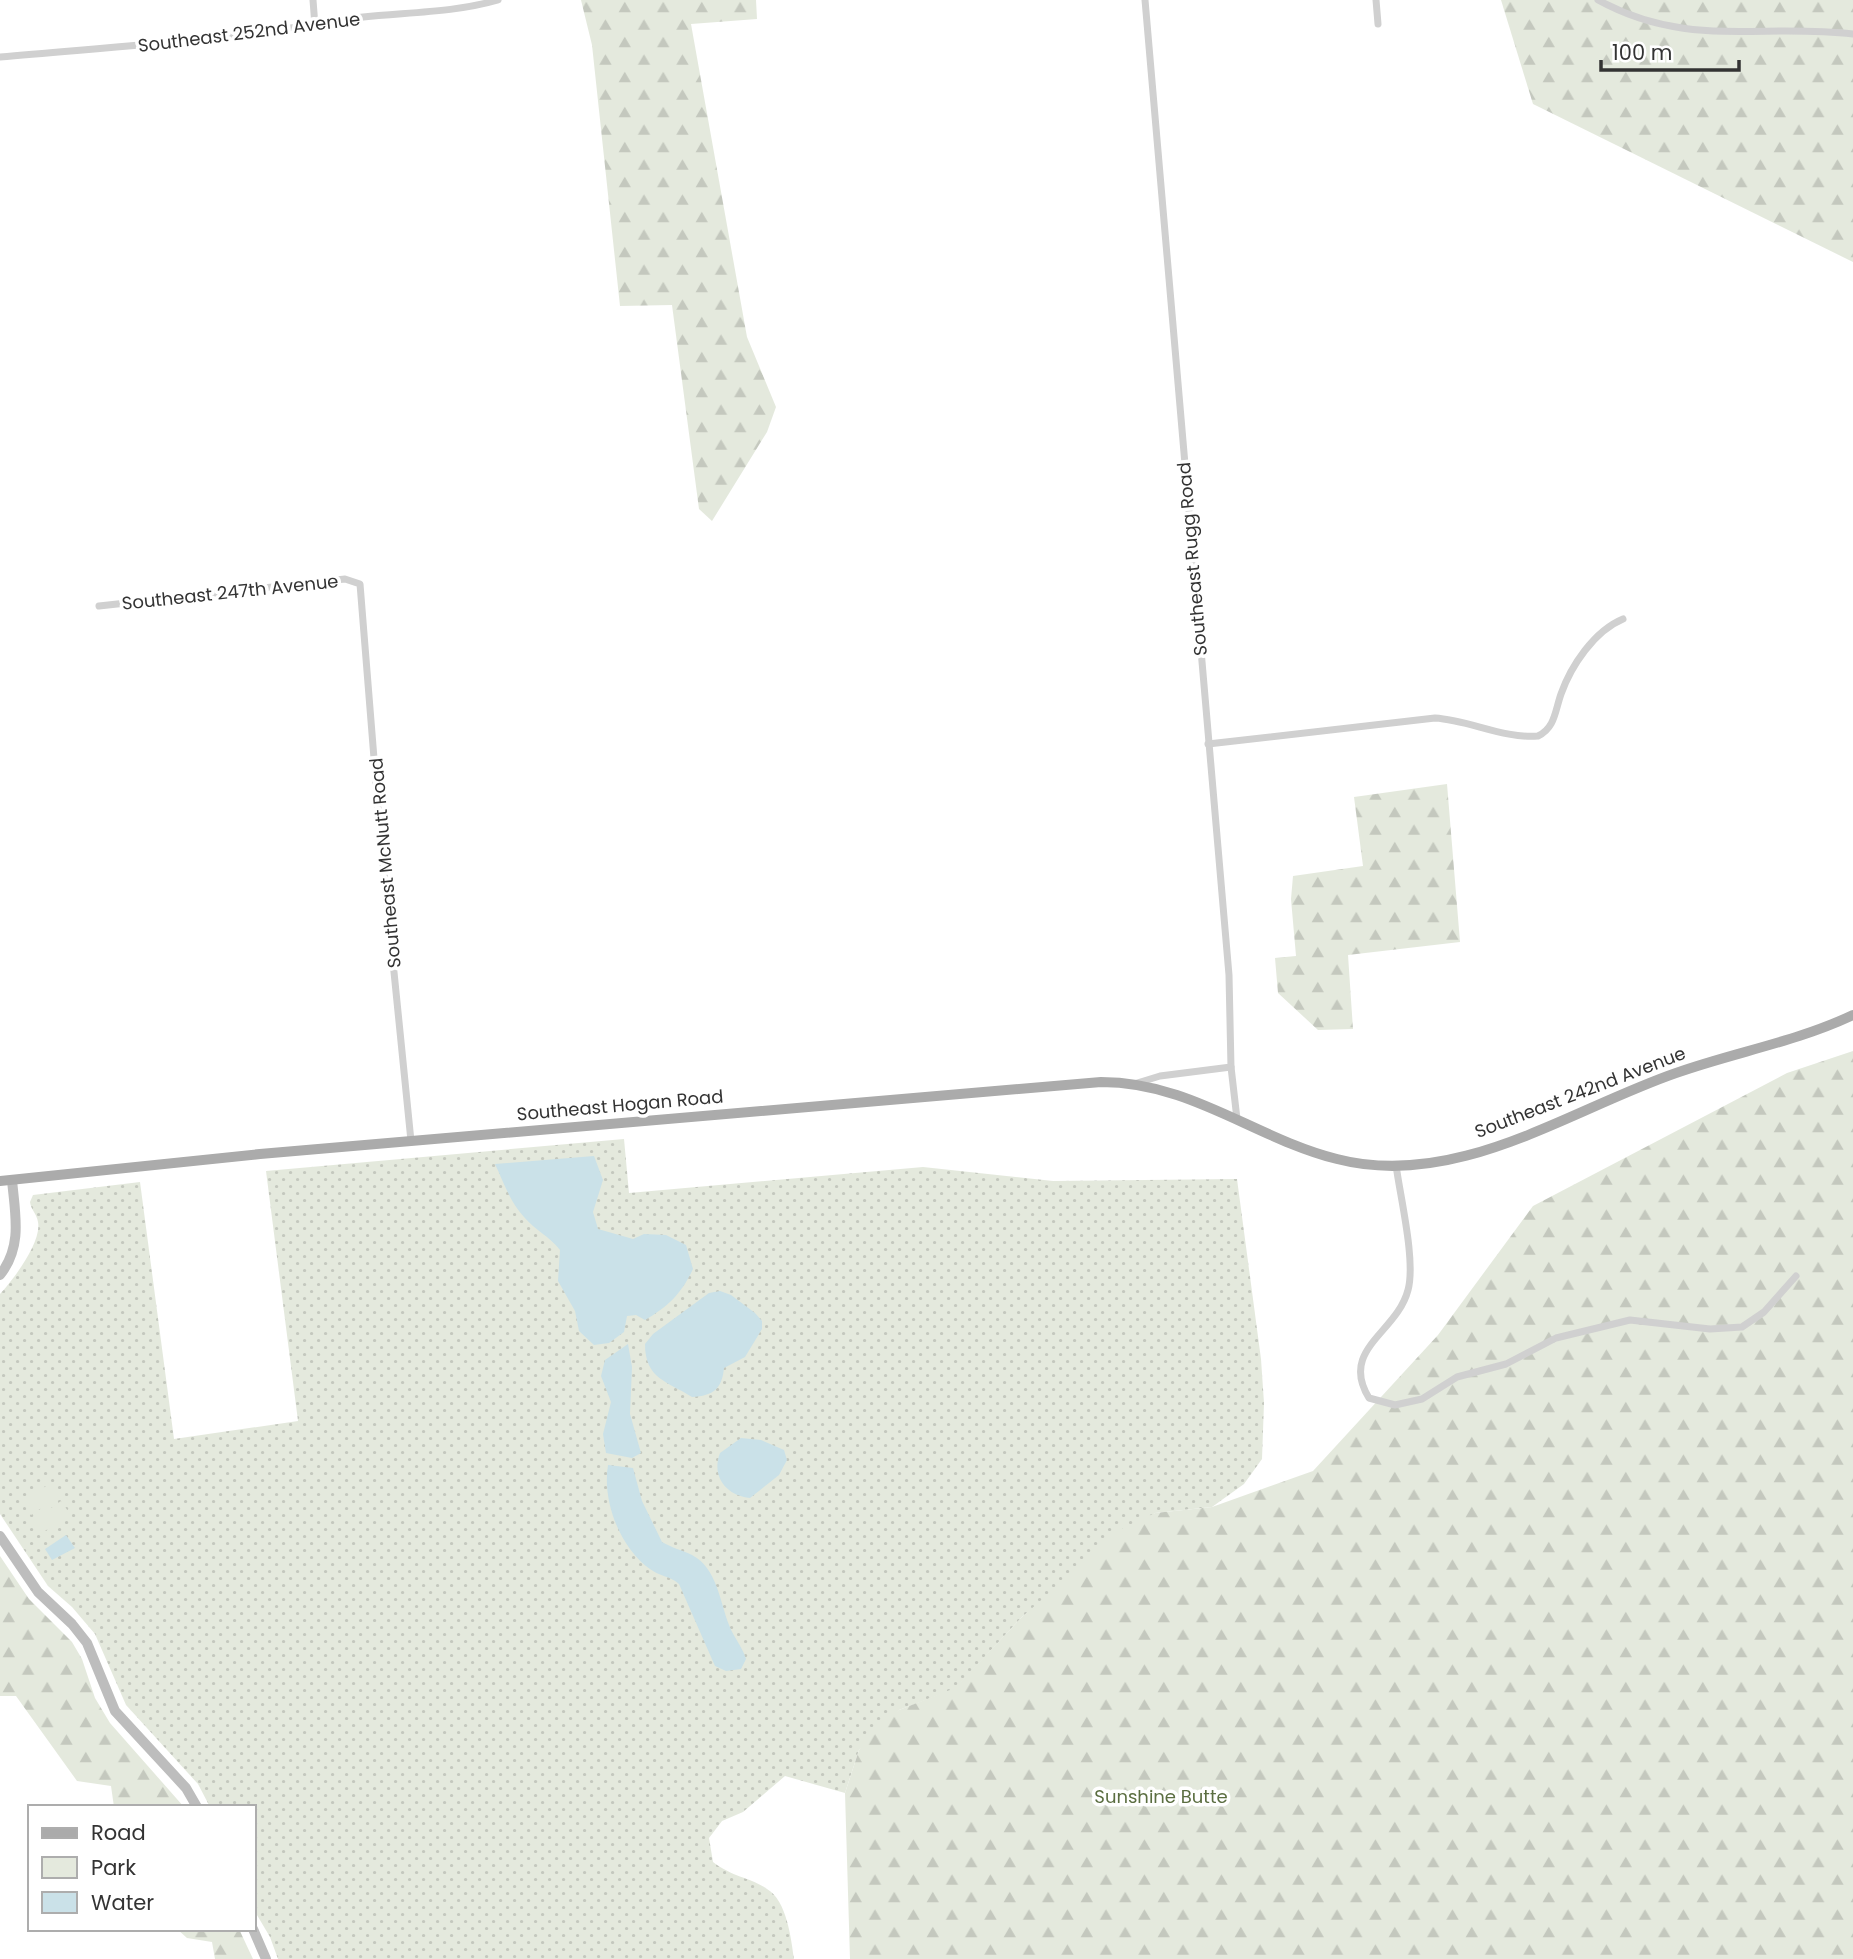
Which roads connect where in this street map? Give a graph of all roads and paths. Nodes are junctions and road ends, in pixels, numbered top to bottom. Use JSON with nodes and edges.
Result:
{"nodes":[{"id":1,"x":313,"y":0,"type":"edge"},
{"id":2,"x":498,"y":0,"type":"edge"},
{"id":3,"x":1145,"y":0,"type":"edge"},
{"id":4,"x":1376,"y":0,"type":"edge"},
{"id":5,"x":1598,"y":0,"type":"edge"},
{"id":6,"x":1378,"y":24,"type":"dead end"},
{"id":7,"x":315,"y":26,"type":"junction"},
{"id":8,"x":1853,"y":34,"type":"edge"},
{"id":9,"x":0,"y":57,"type":"edge"},
{"id":10,"x":359,"y":584,"type":"joint"},
{"id":11,"x":99,"y":606,"type":"dead end"},
{"id":12,"x":1623,"y":619,"type":"dead end"},
{"id":13,"x":1208,"y":744,"type":"junction"},
{"id":14,"x":1853,"y":1015,"type":"edge"},
{"id":15,"x":1231,"y":1067,"type":"junction"},
{"id":16,"x":1134,"y":1084,"type":"junction"},
{"id":17,"x":1237,"y":1119,"type":"junction"},
{"id":18,"x":411,"y":1141,"type":"junction"},
{"id":19,"x":1396,"y":1165,"type":"junction"},
{"id":20,"x":6,"y":1181,"type":"edge"},
{"id":21,"x":0,"y":1275,"type":"edge"},
{"id":22,"x":1796,"y":1276,"type":"dead end"},
{"id":23,"x":0,"y":1536,"type":"edge"},
{"id":24,"x":196,"y":1805,"type":"edge"},
{"id":25,"x":254,"y":1931,"type":"edge"},
{"id":26,"x":266,"y":1959,"type":"edge"}],
"edges":[{"from":1,"to":7,"type":"street"},
{"from":2,"to":7,"type":"street","name":"Southeast 252nd Avenue"},
{"from":3,"to":13,"type":"street","name":"Southeast Rugg Road"},
{"from":4,"to":6,"type":"street"},
{"from":5,"to":8,"type":"street"},
{"from":7,"to":9,"type":"street","name":"Southeast 252nd Avenue"},
{"from":10,"to":11,"type":"street","name":"Southeast 247th Avenue"},
{"from":10,"to":18,"type":"street","name":"Southeast McNutt Road"},
{"from":12,"to":13,"type":"street"},
{"from":13,"to":15,"type":"street","name":"Southeast Rugg Road"},
{"from":14,"to":19,"type":"main road","name":"Southeast 242nd Avenue"},
{"from":15,"to":16,"type":"street"},
{"from":15,"to":17,"type":"street","name":"Southeast Rugg Road"},
{"from":16,"to":17,"type":"main road","name":"Southeast Hogan Road"},
{"from":16,"to":18,"type":"main road","name":"Southeast Hogan Road"},
{"from":17,"to":19,"type":"main road","name":"Southeast 242nd Avenue"},
{"from":18,"to":20,"type":"main road","name":"Southeast Hogan Road"},
{"from":19,"to":22,"type":"street"},
{"from":20,"to":21,"type":"main road"},
{"from":23,"to":24,"type":"main road"},
{"from":25,"to":26,"type":"main road"}]}
